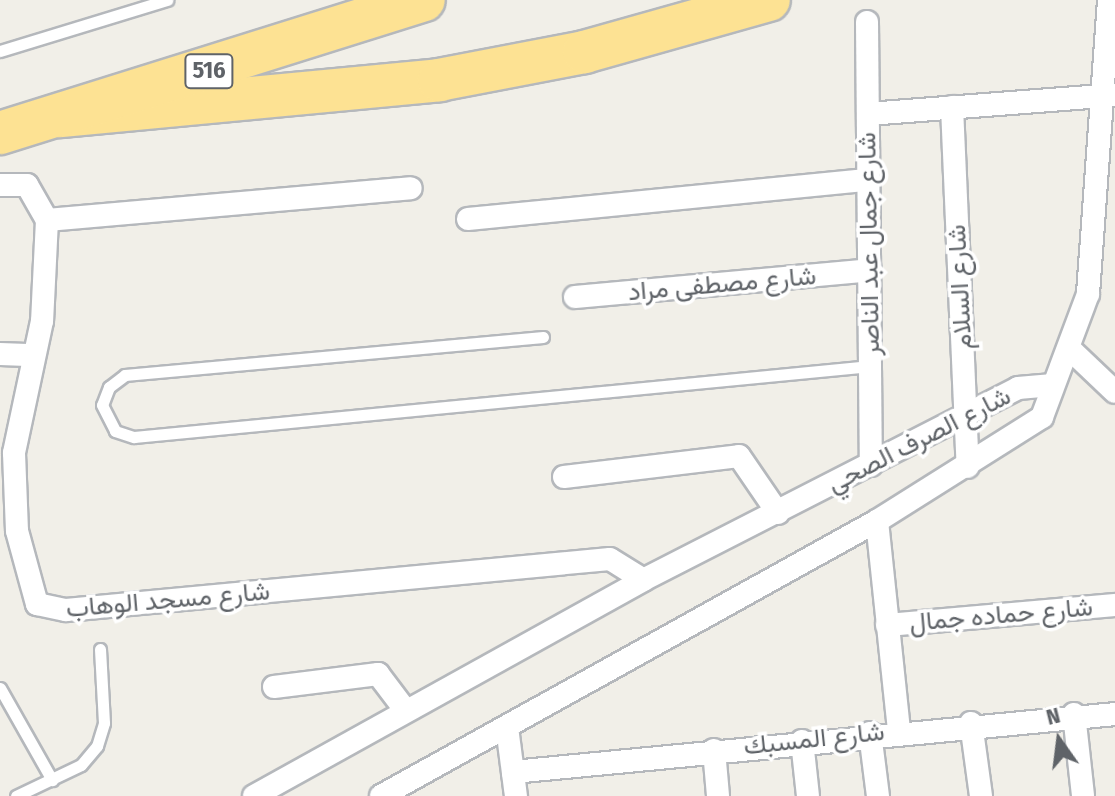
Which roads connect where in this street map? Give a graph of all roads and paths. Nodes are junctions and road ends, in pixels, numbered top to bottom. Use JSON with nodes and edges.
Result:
{"nodes":[{"id":1,"x":167,"y":0,"type":"edge"},
{"id":2,"x":769,"y":0,"type":"edge"},
{"id":3,"x":1109,"y":0,"type":"edge"},
{"id":4,"x":420,"y":1,"type":"edge"},
{"id":5,"x":867,"y":22,"type":"dead end"},
{"id":6,"x":0,"y":51,"type":"edge"},
{"id":7,"x":1107,"y":95,"type":"edge"},
{"id":8,"x":952,"y":107,"type":"junction"},
{"id":9,"x":868,"y":114,"type":"junction"},
{"id":10,"x":61,"y":116,"type":"junction"},
{"id":11,"x":0,"y":133,"type":"edge"},
{"id":12,"x":1105,"y":168,"type":"edge"},
{"id":13,"x":869,"y":180,"type":"junction"},
{"id":14,"x":7,"y":183,"type":"edge"},
{"id":15,"x":411,"y":188,"type":"dead end"},
{"id":16,"x":468,"y":219,"type":"dead end"},
{"id":17,"x":47,"y":220,"type":"junction"},
{"id":18,"x":870,"y":270,"type":"junction"},
{"id":19,"x":575,"y":297,"type":"dead end"},
{"id":20,"x":543,"y":337,"type":"dead end"},
{"id":21,"x":1072,"y":351,"type":"junction"},
{"id":22,"x":0,"y":354,"type":"edge"},
{"id":23,"x":34,"y":355,"type":"junction"},
{"id":24,"x":871,"y":366,"type":"junction"},
{"id":25,"x":1053,"y":385,"type":"junction"},
{"id":26,"x":1115,"y":392,"type":"edge"},
{"id":27,"x":966,"y":414,"type":"junction"},
{"id":28,"x":7,"y":453,"type":"edge"},
{"id":29,"x":871,"y":465,"type":"junction"},
{"id":30,"x":968,"y":467,"type":"junction"},
{"id":31,"x":564,"y":477,"type":"dead end"},
{"id":32,"x":778,"y":513,"type":"junction"},
{"id":33,"x":877,"y":521,"type":"junction"},
{"id":34,"x":643,"y":580,"type":"junction"},
{"id":35,"x":1115,"y":605,"type":"edge"},
{"id":36,"x":887,"y":625,"type":"junction"},
{"id":37,"x":100,"y":649,"type":"dead end"},
{"id":38,"x":274,"y":687,"type":"dead end"},
{"id":39,"x":0,"y":688,"type":"edge"},
{"id":40,"x":406,"y":711,"type":"junction"},
{"id":41,"x":1074,"y":714,"type":"junction"},
{"id":42,"x":1115,"y":714,"type":"edge"},
{"id":43,"x":971,"y":723,"type":"junction"},
{"id":44,"x":507,"y":727,"type":"junction"},
{"id":45,"x":899,"y":730,"type":"junction"},
{"id":46,"x":870,"y":733,"type":"junction"},
{"id":47,"x":802,"y":741,"type":"junction"},
{"id":48,"x":714,"y":750,"type":"junction"},
{"id":49,"x":513,"y":772,"type":"junction"},
{"id":50,"x":52,"y":780,"type":"junction"},
{"id":51,"x":16,"y":796,"type":"edge"},
{"id":52,"x":254,"y":796,"type":"edge"},
{"id":53,"x":381,"y":796,"type":"edge"},
{"id":54,"x":516,"y":796,"type":"edge"},
{"id":55,"x":718,"y":796,"type":"edge"},
{"id":56,"x":808,"y":796,"type":"edge"},
{"id":57,"x":878,"y":796,"type":"edge"},
{"id":58,"x":981,"y":796,"type":"edge"},
{"id":59,"x":1083,"y":796,"type":"edge"}],
"edges":[{"from":1,"to":6,"type":"lane"},
{"from":2,"to":10,"type":"highway"},
{"from":3,"to":7,"type":"street"},
{"from":4,"to":10,"type":"highway","number":"516"},
{"from":5,"to":9,"type":"street","name":"شارع جمال عبد الناصر"},
{"from":7,"to":8,"type":"street"},
{"from":7,"to":12,"type":"street"},
{"from":8,"to":9,"type":"street"},
{"from":8,"to":27,"type":"street","name":"شارع السلام"},
{"from":9,"to":13,"type":"street","name":"شارع جمال عبد الناصر"},
{"from":10,"to":11,"type":"highway","number":"516"},
{"from":12,"to":21,"type":"street"},
{"from":13,"to":16,"type":"street"},
{"from":13,"to":18,"type":"street","name":"شارع جمال عبد الناصر"},
{"from":14,"to":17,"type":"street"},
{"from":15,"to":17,"type":"street"},
{"from":17,"to":23,"type":"street","name":"شارع مسجد الوهاب"},
{"from":18,"to":19,"type":"street","name":"شارع مصطفى مراد"},
{"from":18,"to":24,"type":"street","name":"شارع جمال عبد الناصر"},
{"from":20,"to":24,"type":"lane"},
{"from":21,"to":25,"type":"street"},
{"from":21,"to":26,"type":"street"},
{"from":22,"to":23,"type":"street"},
{"from":23,"to":28,"type":"street","name":"شارع مسجد الوهاب"},
{"from":24,"to":29,"type":"street","name":"شارع جمال عبد الناصر"},
{"from":25,"to":27,"type":"street","name":"شارع الصرف الصحي"},
{"from":25,"to":30,"type":"street","name":"شارع الصرف الصحي"},
{"from":27,"to":29,"type":"street","name":"شارع الصرف الصحي"},
{"from":27,"to":30,"type":"street","name":"شارع السلام"},
{"from":28,"to":34,"type":"street","name":"شارع مسجد الوهاب"},
{"from":29,"to":32,"type":"street","name":"شارع الصرف الصحي"},
{"from":30,"to":33,"type":"street","name":"شارع الصرف الصحي"},
{"from":31,"to":32,"type":"street"},
{"from":32,"to":34,"type":"street","name":"شارع الصرف الصحي"},
{"from":33,"to":36,"type":"street"},
{"from":33,"to":44,"type":"street","name":"شارع الصرف الصحي"},
{"from":34,"to":40,"type":"street","name":"شارع الصرف الصحي"},
{"from":35,"to":36,"type":"street","name":"شارع حماده جمال"},
{"from":36,"to":45,"type":"street"},
{"from":37,"to":50,"type":"lane"},
{"from":38,"to":40,"type":"street"},
{"from":39,"to":50,"type":"lane"},
{"from":40,"to":52,"type":"street","name":"شارع الصرف الصحي"},
{"from":41,"to":42,"type":"street","name":"شارع المسبك"},
{"from":41,"to":43,"type":"street","name":"شارع المسبك"},
{"from":41,"to":59,"type":"street"},
{"from":43,"to":45,"type":"street","name":"شارع المسبك"},
{"from":43,"to":58,"type":"street"},
{"from":44,"to":49,"type":"street"},
{"from":44,"to":53,"type":"street","name":"شارع الصرف الصحي"},
{"from":45,"to":46,"type":"street","name":"شارع المسبك"},
{"from":46,"to":47,"type":"street","name":"شارع المسبك"},
{"from":46,"to":57,"type":"street"},
{"from":47,"to":48,"type":"street","name":"شارع المسبك"},
{"from":47,"to":56,"type":"street"},
{"from":48,"to":49,"type":"street","name":"شارع المسبك"},
{"from":48,"to":55,"type":"street"},
{"from":49,"to":54,"type":"street"},
{"from":50,"to":51,"type":"lane"}]}
